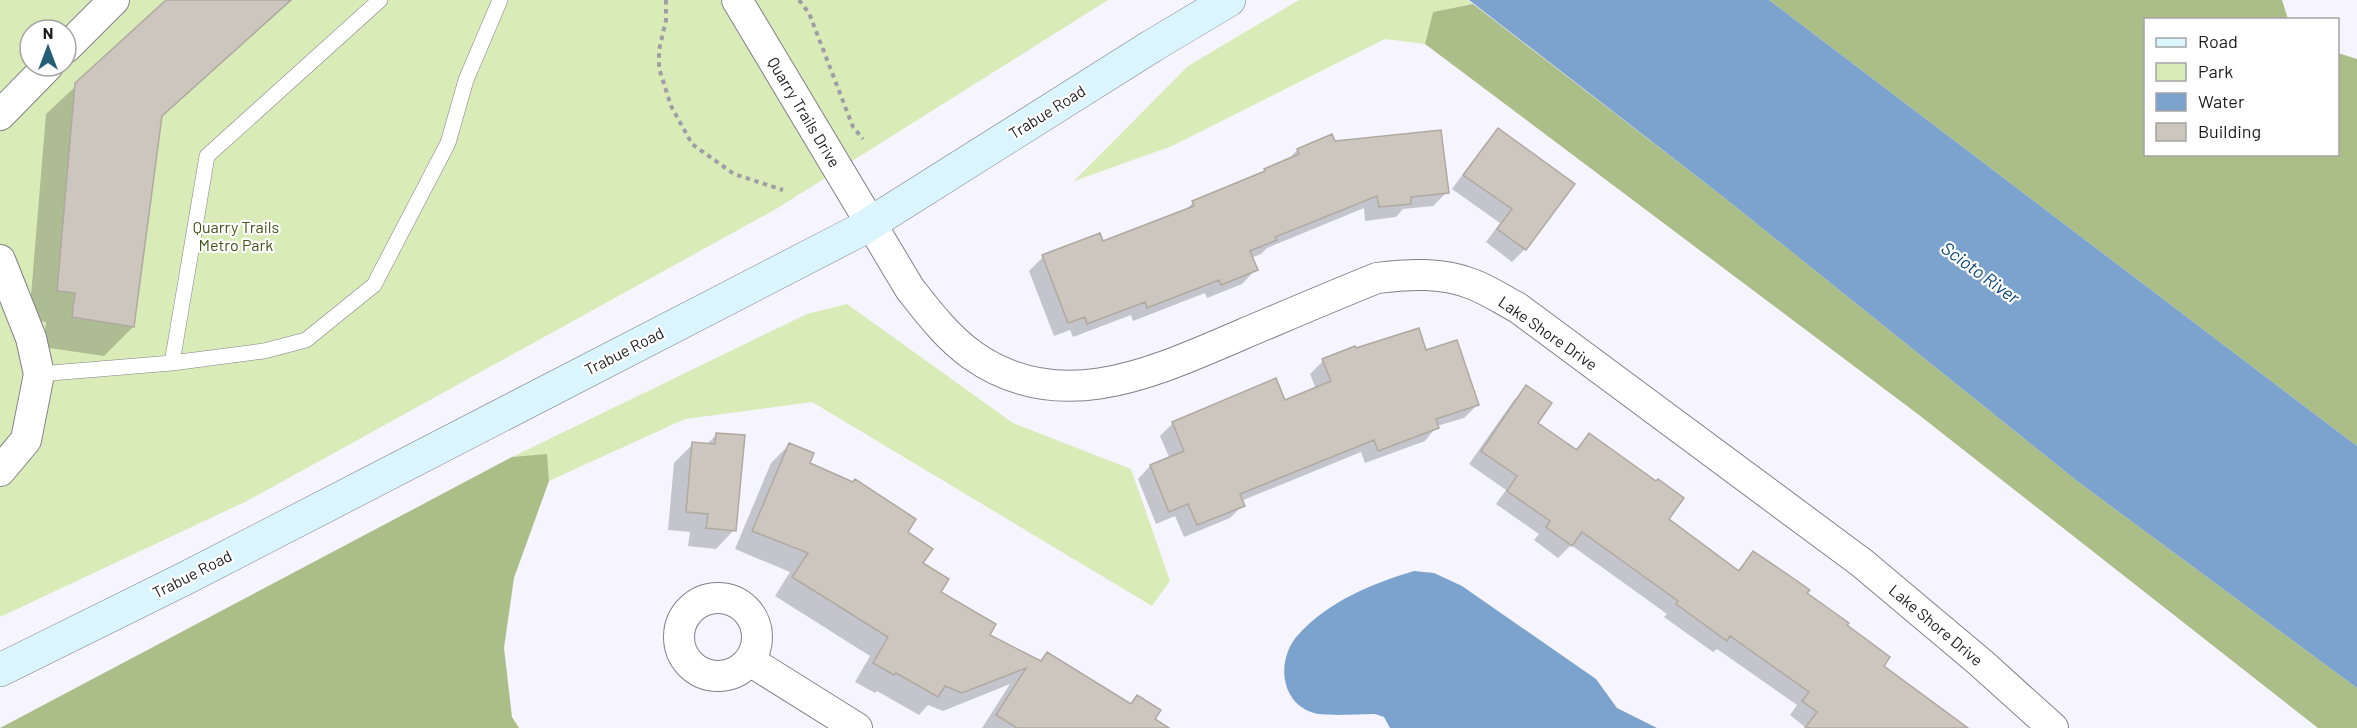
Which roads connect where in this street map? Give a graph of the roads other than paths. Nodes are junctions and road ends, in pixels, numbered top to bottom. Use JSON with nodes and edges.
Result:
{"nodes":[{"id":1,"x":114,"y":0,"type":"edge"},
{"id":2,"x":380,"y":0,"type":"edge"},
{"id":3,"x":501,"y":0,"type":"edge"},
{"id":4,"x":737,"y":0,"type":"edge"},
{"id":5,"x":1229,"y":0,"type":"edge"},
{"id":6,"x":78,"y":36,"type":"edge"},
{"id":7,"x":36,"y":78,"type":"edge"},
{"id":8,"x":0,"y":115,"type":"edge"},
{"id":9,"x":871,"y":223,"type":"junction"},
{"id":10,"x":0,"y":260,"type":"edge"},
{"id":11,"x":172,"y":363,"type":"junction"},
{"id":12,"x":39,"y":374,"type":"junction"},
{"id":13,"x":0,"y":471,"type":"edge"},
{"id":14,"x":750,"y":661,"type":"dead end"},
{"id":15,"x":0,"y":670,"type":"edge"},
{"id":16,"x":857,"y":728,"type":"edge"},
{"id":17,"x":2053,"y":728,"type":"edge"}],
"edges":[{"from":1,"to":6,"type":"street"},
{"from":2,"to":11,"type":"lane"},
{"from":3,"to":11,"type":"lane"},
{"from":4,"to":9,"type":"street","name":"Quarry Trails Drive"},
{"from":5,"to":9,"type":"main road","name":"Trabue Road"},
{"from":7,"to":8,"type":"street"},
{"from":9,"to":15,"type":"main road","name":"Trabue Road"},
{"from":9,"to":17,"type":"street","name":"Lake Shore Drive"},
{"from":10,"to":12,"type":"street"},
{"from":11,"to":12,"type":"lane"},
{"from":12,"to":13,"type":"street"},
{"from":14,"to":16,"type":"street"}]}
